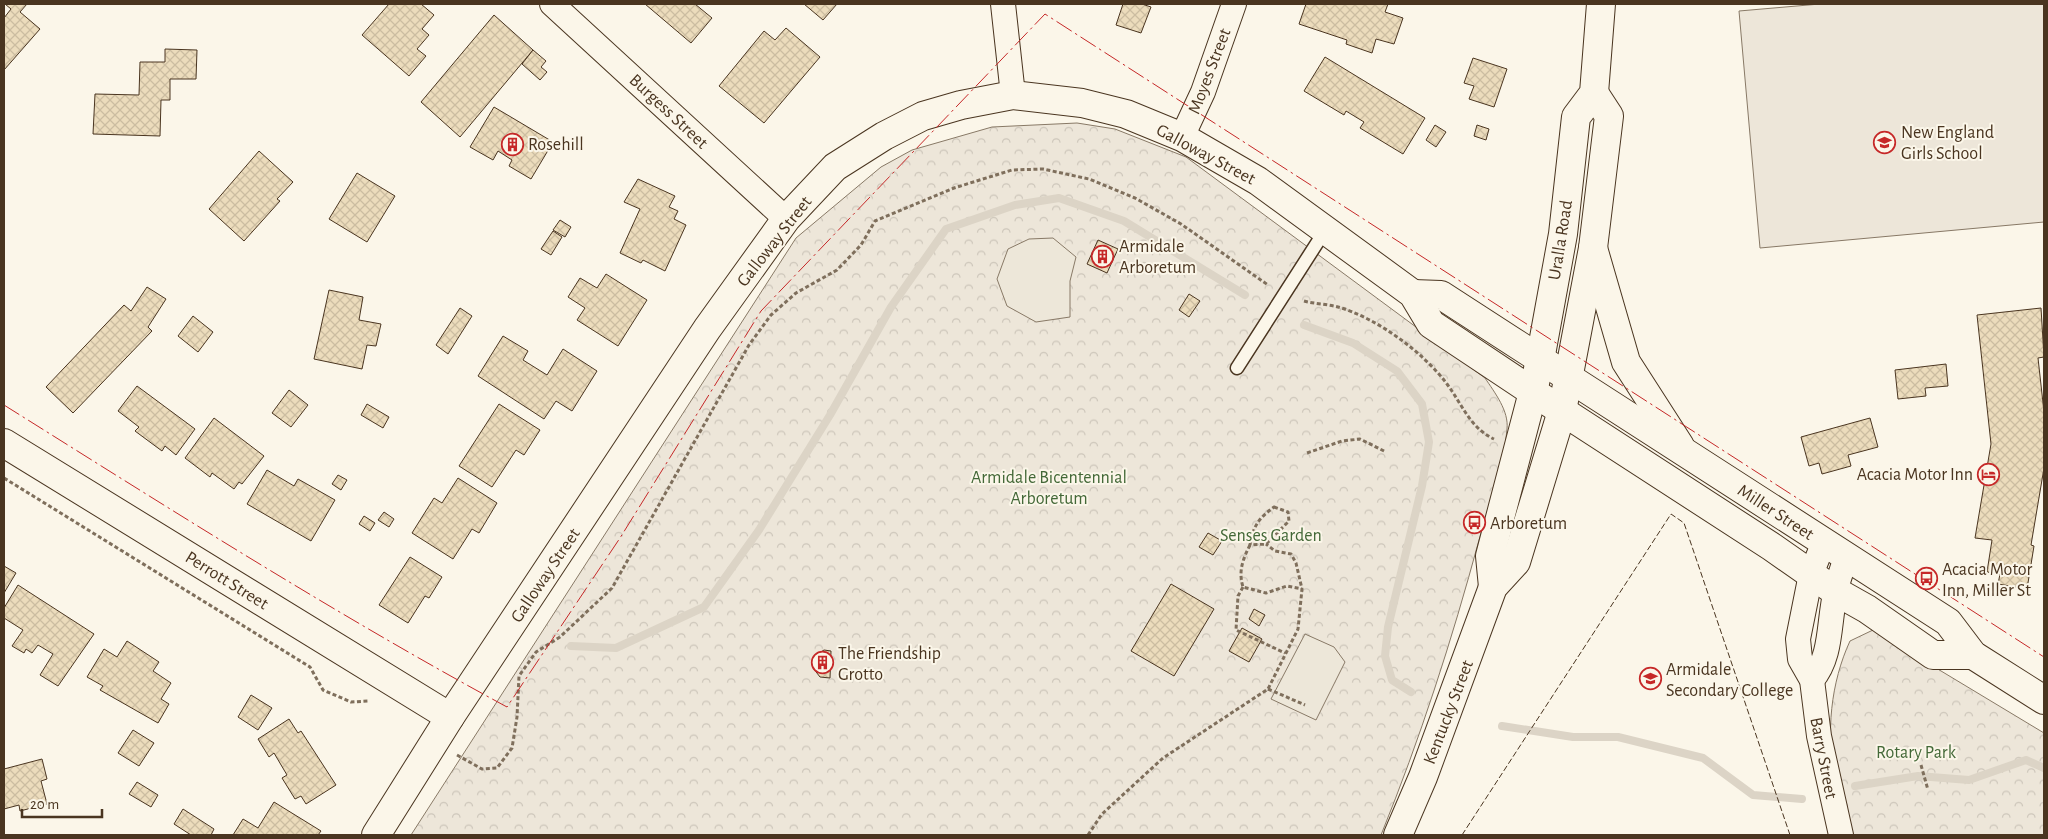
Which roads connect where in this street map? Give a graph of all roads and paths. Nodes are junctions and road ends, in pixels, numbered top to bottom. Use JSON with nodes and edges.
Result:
{"nodes":[{"id":1,"x":552,"y":4,"type":"edge"},
{"id":2,"x":1003,"y":4,"type":"edge"},
{"id":3,"x":1234,"y":4,"type":"edge"},
{"id":4,"x":1601,"y":4,"type":"edge"},
{"id":5,"x":1594,"y":93,"type":"junction"},
{"id":6,"x":1013,"y":95,"type":"junction"},
{"id":7,"x":1182,"y":137,"type":"junction"},
{"id":8,"x":786,"y":219,"type":"junction"},
{"id":9,"x":1326,"y":229,"type":"junction"},
{"id":10,"x":1593,"y":248,"type":"junction"},
{"id":11,"x":1285,"y":293,"type":"junction"},
{"id":12,"x":1413,"y":294,"type":"junction"},
{"id":13,"x":1540,"y":360,"type":"junction"},
{"id":14,"x":1237,"y":368,"type":"dead end"},
{"id":15,"x":1569,"y":379,"type":"junction"},
{"id":16,"x":1533,"y":392,"type":"junction"},
{"id":17,"x":1562,"y":411,"type":"junction"},
{"id":18,"x":1496,"y":440,"type":"dead end"},
{"id":19,"x":4,"y":442,"type":"edge"},
{"id":20,"x":1386,"y":452,"type":"dead end"},
{"id":21,"x":1307,"y":453,"type":"dead end"},
{"id":22,"x":1685,"y":453,"type":"junction"},
{"id":23,"x":4,"y":478,"type":"edge"},
{"id":24,"x":1266,"y":544,"type":"junction"},
{"id":25,"x":1250,"y":545,"type":"junction"},
{"id":26,"x":1835,"y":550,"type":"junction"},
{"id":27,"x":1810,"y":574,"type":"junction"},
{"id":28,"x":1243,"y":587,"type":"junction"},
{"id":29,"x":1493,"y":587,"type":"junction"},
{"id":30,"x":1302,"y":589,"type":"junction"},
{"id":31,"x":1835,"y":591,"type":"junction"},
{"id":32,"x":1285,"y":653,"type":"junction"},
{"id":33,"x":1973,"y":656,"type":"junction"},
{"id":34,"x":1812,"y":680,"type":"junction"},
{"id":35,"x":1268,"y":689,"type":"junction"},
{"id":36,"x":371,"y":700,"type":"dead end"},
{"id":37,"x":2044,"y":700,"type":"edge"},
{"id":38,"x":1304,"y":704,"type":"dead end"},
{"id":39,"x":450,"y":717,"type":"junction"},
{"id":40,"x":456,"y":754,"type":"dead end"},
{"id":41,"x":1922,"y":765,"type":"dead end"},
{"id":42,"x":1928,"y":790,"type":"dead end"},
{"id":43,"x":376,"y":835,"type":"edge"},
{"id":44,"x":1088,"y":835,"type":"edge"},
{"id":45,"x":1398,"y":835,"type":"edge"},
{"id":46,"x":1841,"y":835,"type":"edge"}],
"edges":[{"from":1,"to":8,"type":"street","name":"Burgess Street"},
{"from":2,"to":6,"type":"street"},
{"from":3,"to":7,"type":"street","name":"Moyes Street"},
{"from":4,"to":5,"type":"main road"},
{"from":5,"to":10,"type":"main road","name":"Uralla Road"},
{"from":5,"to":13,"type":"main road","name":"Uralla Road"},
{"from":6,"to":7,"type":"main road","name":"Galloway Street"},
{"from":6,"to":8,"type":"main road","name":"Galloway Street"},
{"from":7,"to":9,"type":"main road","name":"Galloway Street"},
{"from":8,"to":39,"type":"main road","name":"Galloway Street"},
{"from":9,"to":11,"type":"lane"},
{"from":9,"to":12,"type":"main road","name":"Galloway Street"},
{"from":10,"to":15,"type":"main road","name":"Uralla Road"},
{"from":10,"to":22,"type":"main road"},
{"from":11,"to":14,"type":"lane"},
{"from":11,"to":18,"type":"path"},
{"from":11,"to":40,"type":"path"},
{"from":12,"to":13,"type":"main road"},
{"from":12,"to":16,"type":"main road","name":"Galloway Street"},
{"from":13,"to":15,"type":"main road"},
{"from":13,"to":16,"type":"main road","name":"Uralla Road"},
{"from":15,"to":17,"type":"main road","name":"Kentucky Street"},
{"from":15,"to":22,"type":"main road","name":"Miller Street"},
{"from":16,"to":17,"type":"main road","name":"Galloway Street"},
{"from":16,"to":29,"type":"main road","name":"Kentucky Street"},
{"from":17,"to":27,"type":"main road","name":"Miller Street"},
{"from":17,"to":29,"type":"main road","name":"Kentucky Street"},
{"from":19,"to":39,"type":"main road","name":"Perrott Street"},
{"from":20,"to":21,"type":"path"},
{"from":22,"to":26,"type":"main road","name":"Miller Street"},
{"from":23,"to":36,"type":"path"},
{"from":24,"to":25,"type":"path"},
{"from":24,"to":25,"type":"path"},
{"from":24,"to":30,"type":"path"},
{"from":25,"to":28,"type":"path"},
{"from":26,"to":27,"type":"street","name":"Barry Street"},
{"from":26,"to":31,"type":"street"},
{"from":26,"to":33,"type":"main road","name":"Miller Street"},
{"from":27,"to":31,"type":"main road","name":"Miller Street"},
{"from":27,"to":34,"type":"street","name":"Barry Street"},
{"from":28,"to":30,"type":"path"},
{"from":28,"to":32,"type":"path"},
{"from":29,"to":45,"type":"main road","name":"Kentucky Street"},
{"from":30,"to":32,"type":"path"},
{"from":31,"to":33,"type":"main road","name":"Miller Street"},
{"from":31,"to":34,"type":"street"},
{"from":32,"to":35,"type":"path"},
{"from":33,"to":37,"type":"main road","name":"Miller Street"},
{"from":34,"to":46,"type":"street","name":"Barry Street"},
{"from":35,"to":38,"type":"path"},
{"from":35,"to":44,"type":"path"},
{"from":39,"to":43,"type":"main road","name":"Galloway Street"},
{"from":41,"to":42,"type":"path"}]}
